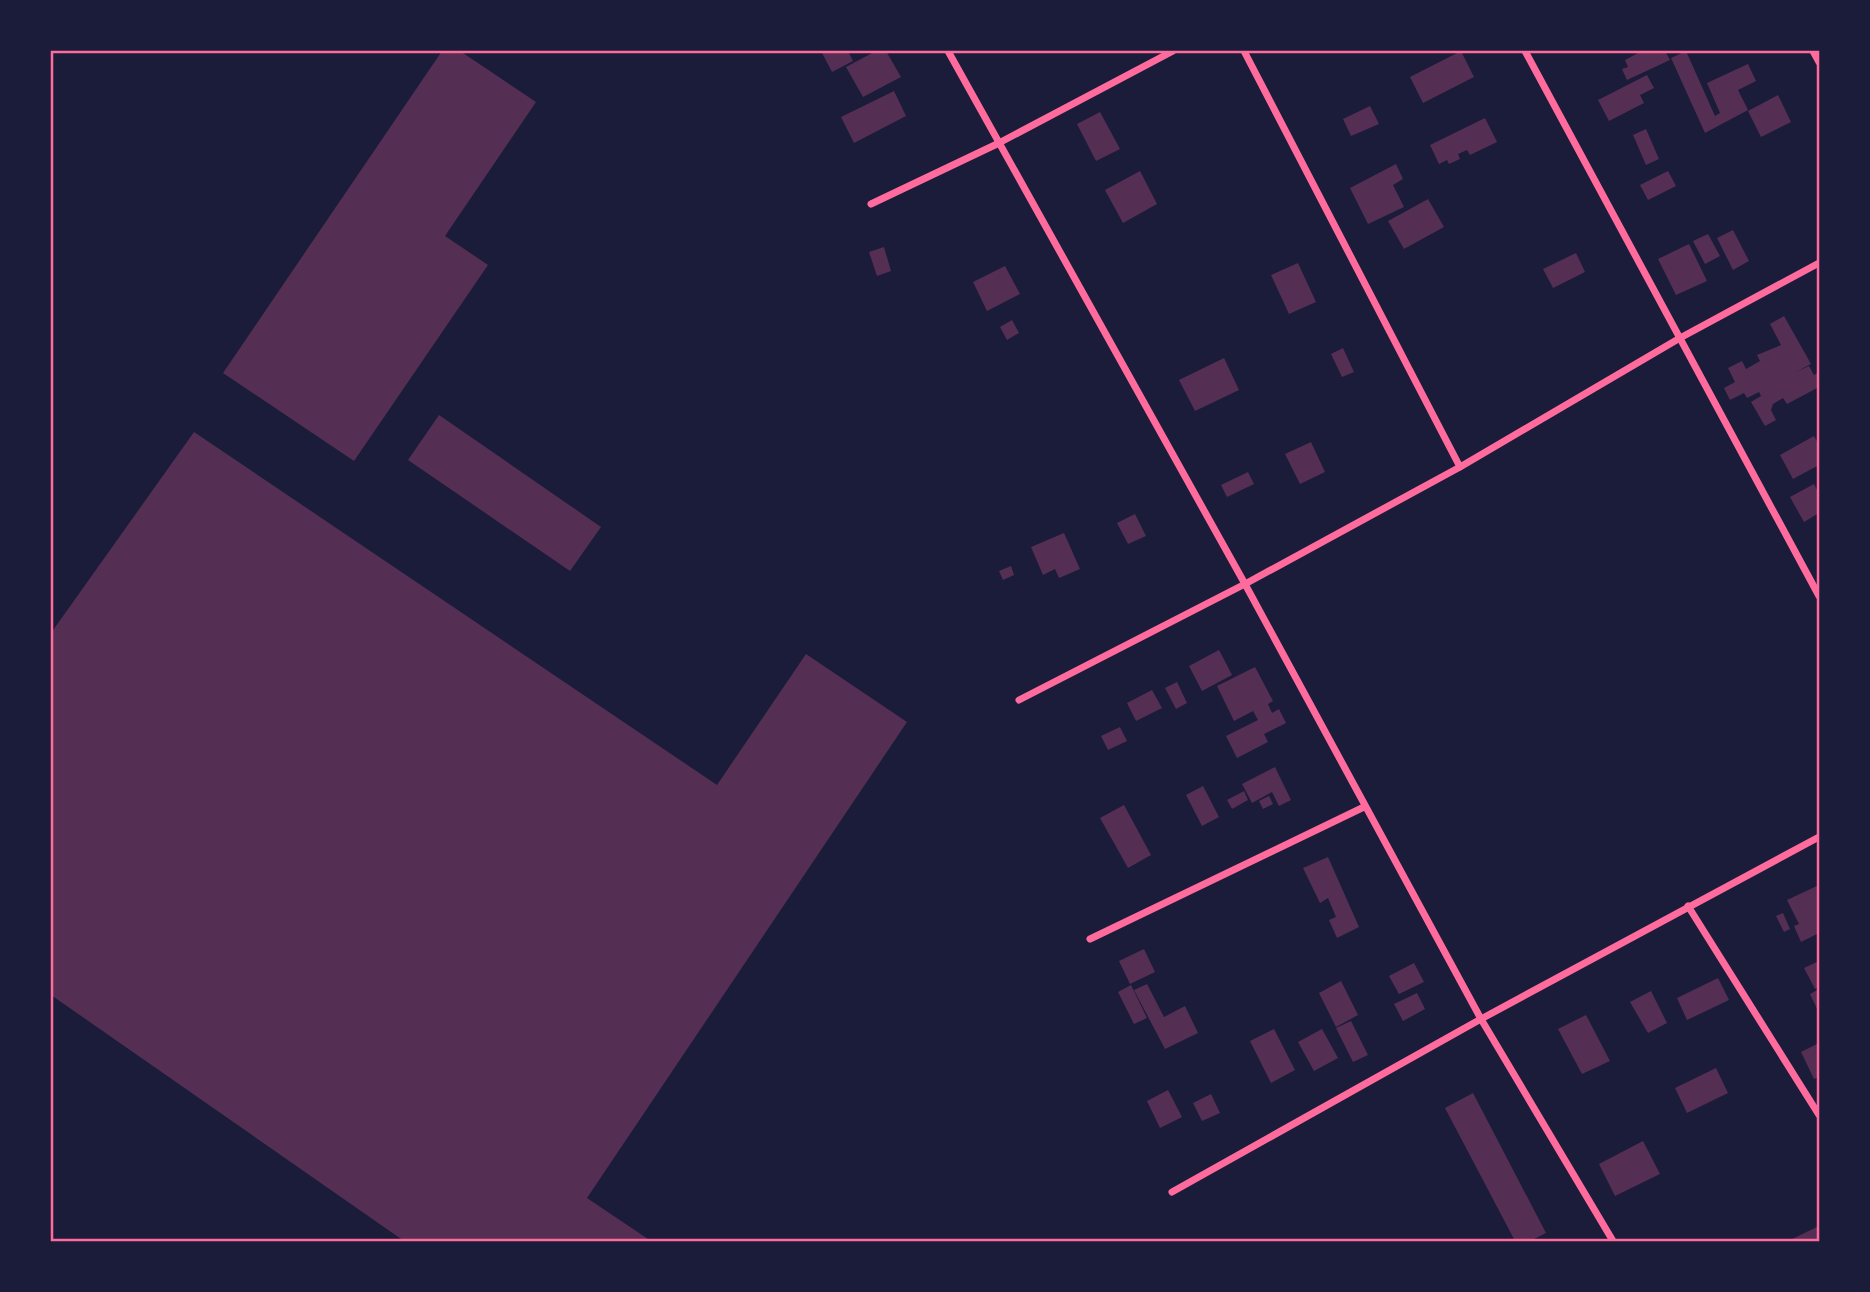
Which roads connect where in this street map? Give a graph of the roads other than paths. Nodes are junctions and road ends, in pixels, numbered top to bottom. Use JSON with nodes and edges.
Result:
{"nodes":[{"id":1,"x":948,"y":51,"type":"edge"},
{"id":2,"x":1173,"y":51,"type":"edge"},
{"id":3,"x":1244,"y":51,"type":"edge"},
{"id":4,"x":1525,"y":51,"type":"edge"},
{"id":5,"x":1813,"y":51,"type":"edge"},
{"id":6,"x":1819,"y":62,"type":"edge"},
{"id":7,"x":997,"y":144,"type":"junction"},
{"id":8,"x":871,"y":204,"type":"dead end"},
{"id":9,"x":1819,"y":263,"type":"edge"},
{"id":10,"x":1680,"y":338,"type":"junction"},
{"id":11,"x":1460,"y":467,"type":"junction"},
{"id":12,"x":1245,"y":584,"type":"junction"},
{"id":13,"x":1819,"y":596,"type":"edge"},
{"id":14,"x":1019,"y":700,"type":"dead end"},
{"id":15,"x":1364,"y":807,"type":"junction"},
{"id":16,"x":1819,"y":837,"type":"edge"},
{"id":17,"x":1688,"y":906,"type":"junction"},
{"id":18,"x":1090,"y":939,"type":"dead end"},
{"id":19,"x":1481,"y":1019,"type":"junction"},
{"id":20,"x":1819,"y":1115,"type":"edge"},
{"id":21,"x":1172,"y":1192,"type":"dead end"},
{"id":22,"x":1613,"y":1241,"type":"edge"}],
"edges":[{"from":1,"to":7,"type":"street"},
{"from":2,"to":7,"type":"street"},
{"from":3,"to":11,"type":"street"},
{"from":4,"to":10,"type":"street"},
{"from":5,"to":6,"type":"street"},
{"from":7,"to":8,"type":"street"},
{"from":7,"to":12,"type":"street"},
{"from":9,"to":10,"type":"street"},
{"from":10,"to":11,"type":"street"},
{"from":10,"to":13,"type":"street"},
{"from":11,"to":12,"type":"street"},
{"from":12,"to":14,"type":"street"},
{"from":12,"to":15,"type":"street"},
{"from":15,"to":18,"type":"street"},
{"from":15,"to":19,"type":"street"},
{"from":16,"to":17,"type":"street"},
{"from":17,"to":19,"type":"street"},
{"from":17,"to":20,"type":"street"},
{"from":19,"to":21,"type":"street"},
{"from":19,"to":22,"type":"street"}]}
